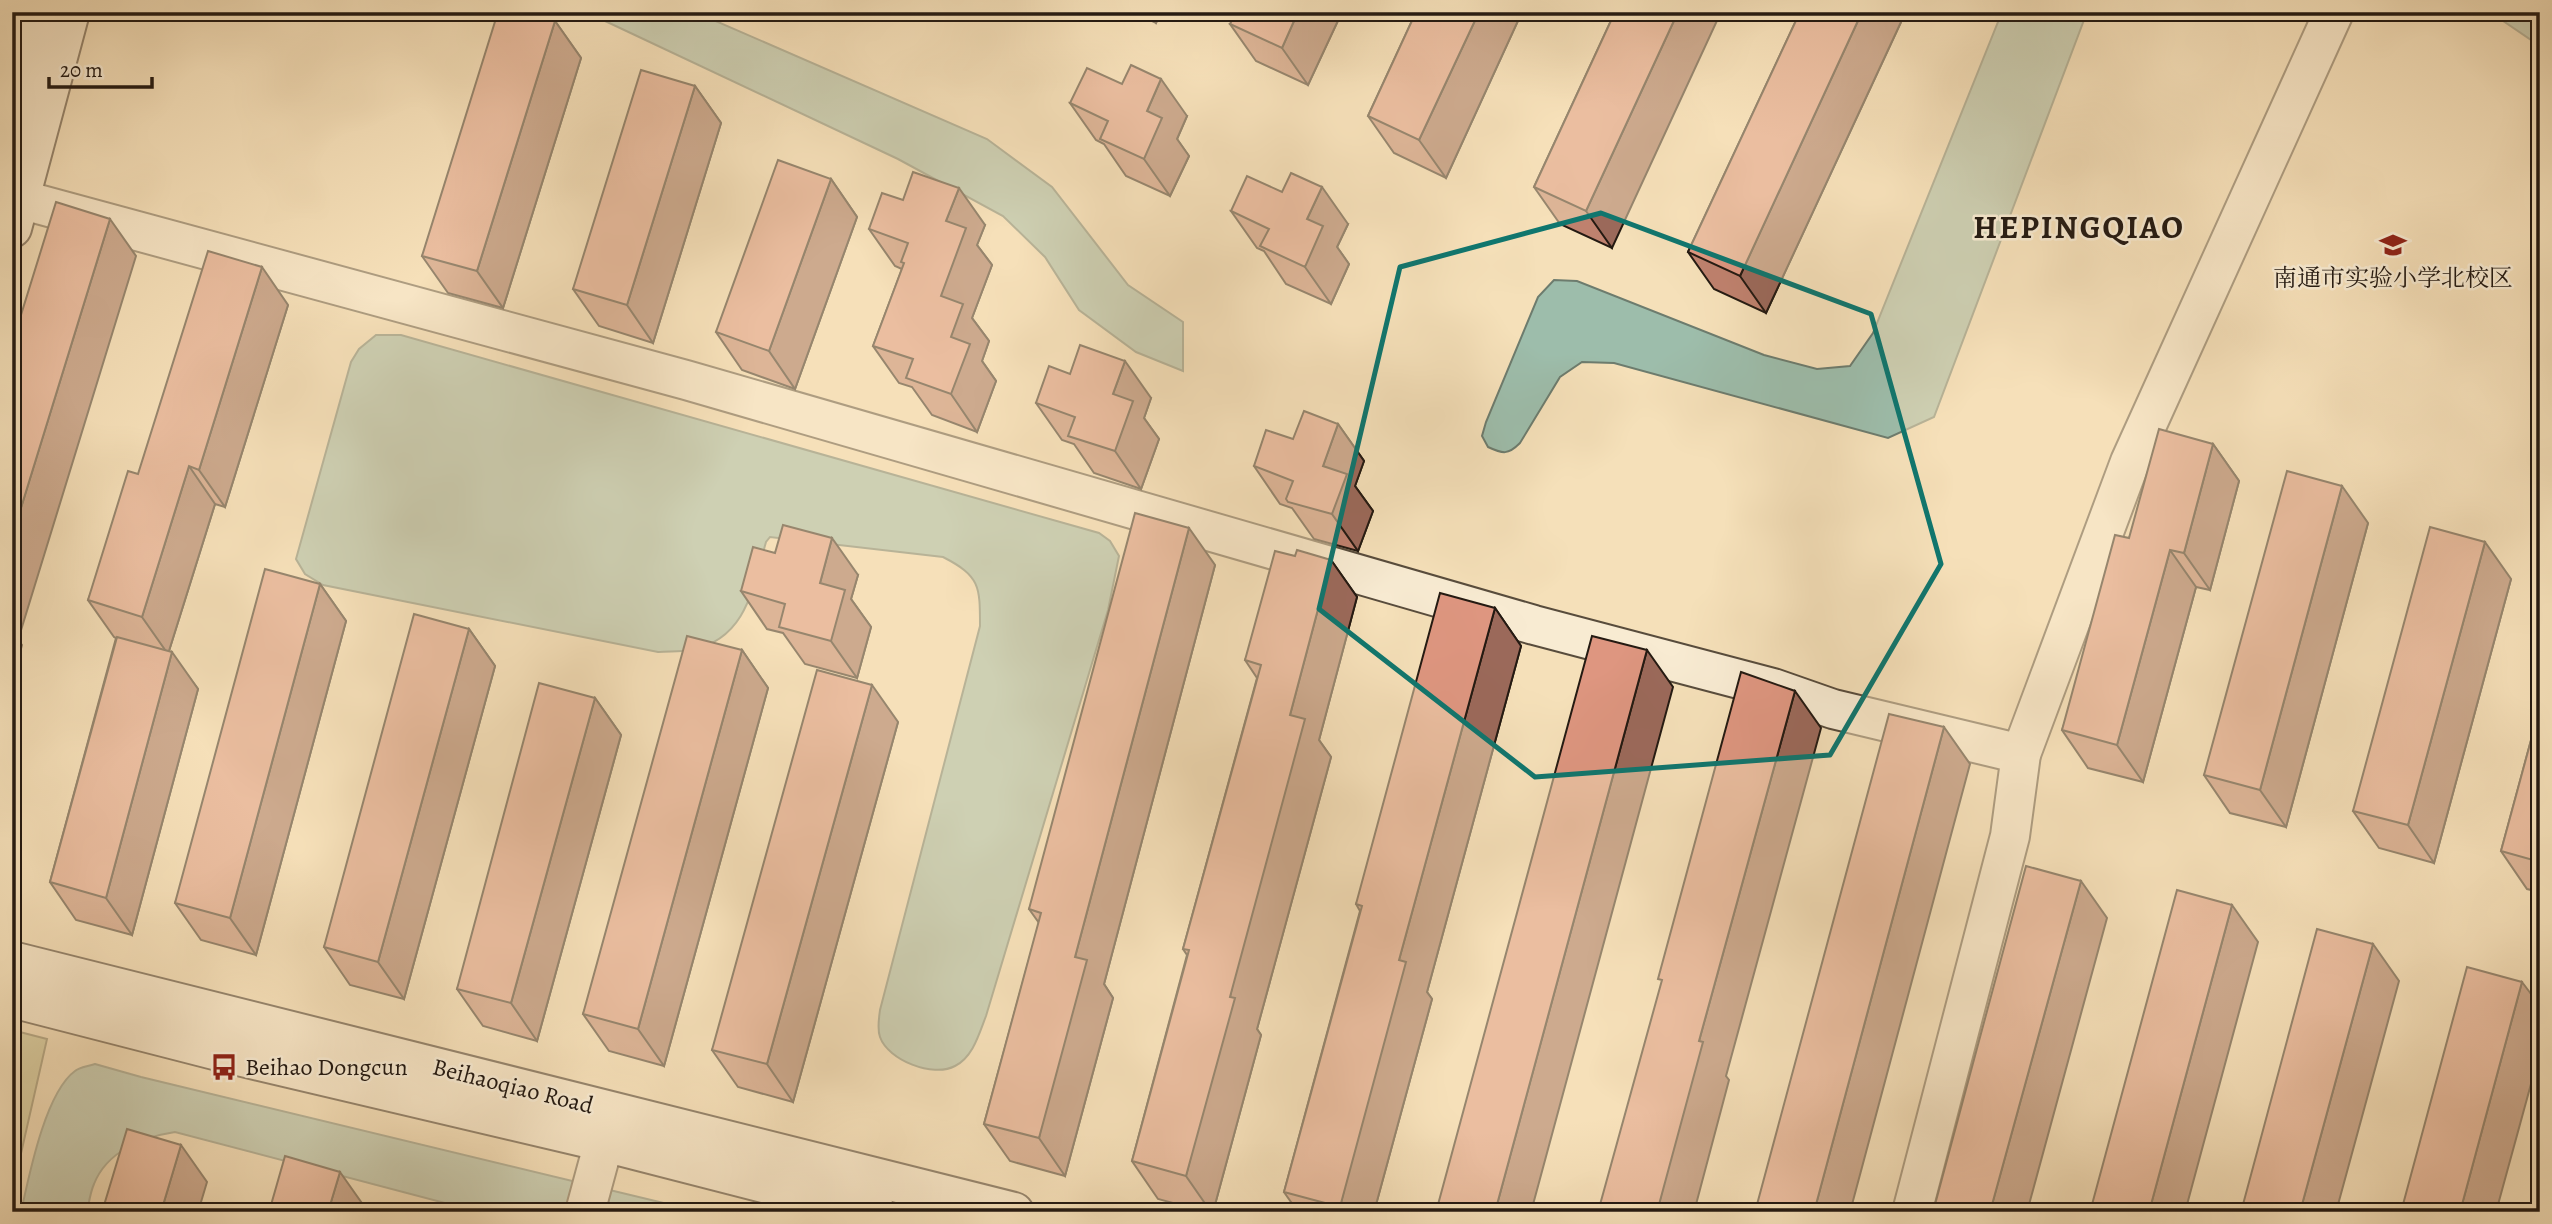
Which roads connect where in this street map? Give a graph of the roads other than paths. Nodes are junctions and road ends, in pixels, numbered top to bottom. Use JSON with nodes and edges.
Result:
{"nodes":[{"id":1,"x":38,"y":12,"type":"edge"},
{"id":2,"x":70,"y":12,"type":"edge"},
{"id":3,"x":2334,"y":12,"type":"edge"},
{"id":4,"x":12,"y":113,"type":"edge"},
{"id":5,"x":15,"y":208,"type":"edge"},
{"id":6,"x":2021,"y":754,"type":"junction"},
{"id":7,"x":12,"y":961,"type":"edge"},
{"id":8,"x":12,"y":998,"type":"edge"},
{"id":9,"x":595,"y":1177,"type":"edge"},
{"id":10,"x":876,"y":1212,"type":"edge"},
{"id":11,"x":1014,"y":1212,"type":"edge"},
{"id":12,"x":1912,"y":1212,"type":"edge"}],
"edges":[{"from":1,"to":4,"type":"street"},
{"from":2,"to":5,"type":"street"},
{"from":3,"to":6,"type":"street"},
{"from":5,"to":6,"type":"street"},
{"from":6,"to":12,"type":"street"},
{"from":7,"to":11,"type":"street","name":"Beihaoqiao Road"},
{"from":8,"to":9,"type":"street","name":"Beihaoqiao Road"},
{"from":9,"to":10,"type":"street","name":"Beihaoqiao Road"}]}
